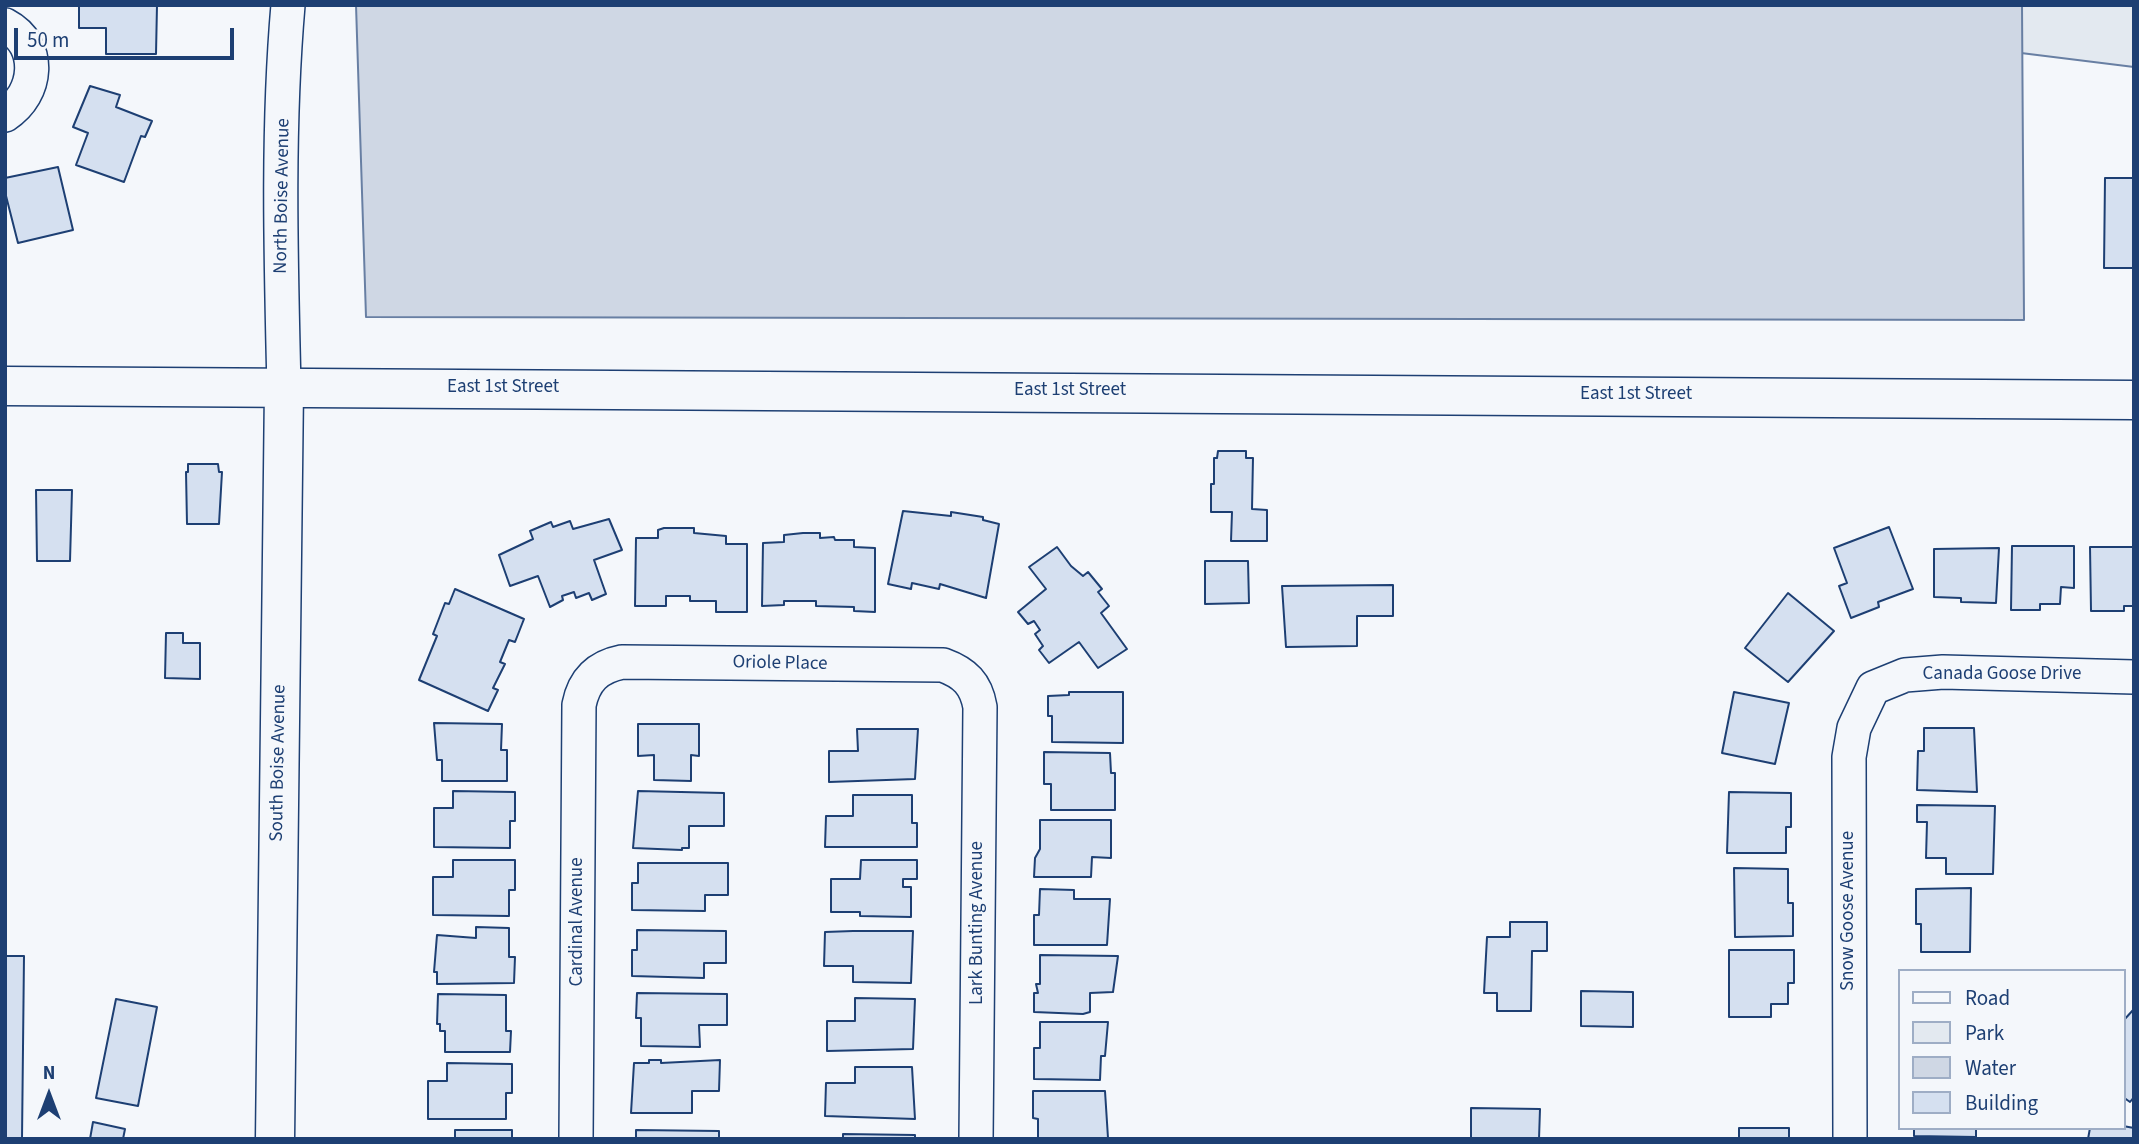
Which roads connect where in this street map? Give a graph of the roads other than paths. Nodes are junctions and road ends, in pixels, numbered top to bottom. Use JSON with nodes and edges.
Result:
{"nodes":[{"id":1,"x":288,"y":5,"type":"edge"},
{"id":2,"x":5,"y":24,"type":"edge"},
{"id":3,"x":5,"y":115,"type":"edge"},
{"id":4,"x":5,"y":386,"type":"edge"},
{"id":5,"x":284,"y":388,"type":"junction"},
{"id":6,"x":2134,"y":400,"type":"edge"},
{"id":7,"x":2134,"y":677,"type":"edge"},
{"id":8,"x":1873,"y":688,"type":"joint"},
{"id":9,"x":579,"y":705,"type":"joint"},
{"id":10,"x":980,"y":707,"type":"joint"},
{"id":11,"x":275,"y":1139,"type":"edge"},
{"id":12,"x":576,"y":1139,"type":"edge"},
{"id":13,"x":976,"y":1139,"type":"edge"},
{"id":14,"x":1850,"y":1139,"type":"edge"}],
"edges":[{"from":1,"to":5,"type":"street","name":"North Boise Avenue"},
{"from":2,"to":3,"type":"street"},
{"from":4,"to":5,"type":"main road","name":"East 1st Street"},
{"from":5,"to":6,"type":"main road","name":"East 1st Street"},
{"from":5,"to":11,"type":"main road","name":"South Boise Avenue"},
{"from":7,"to":8,"type":"street","name":"Canada Goose Drive"},
{"from":8,"to":14,"type":"street","name":"Snow Goose Avenue"},
{"from":9,"to":10,"type":"street","name":"Oriole Place"},
{"from":9,"to":12,"type":"street","name":"Cardinal Avenue"},
{"from":10,"to":13,"type":"street","name":"Lark Bunting Avenue"}]}
